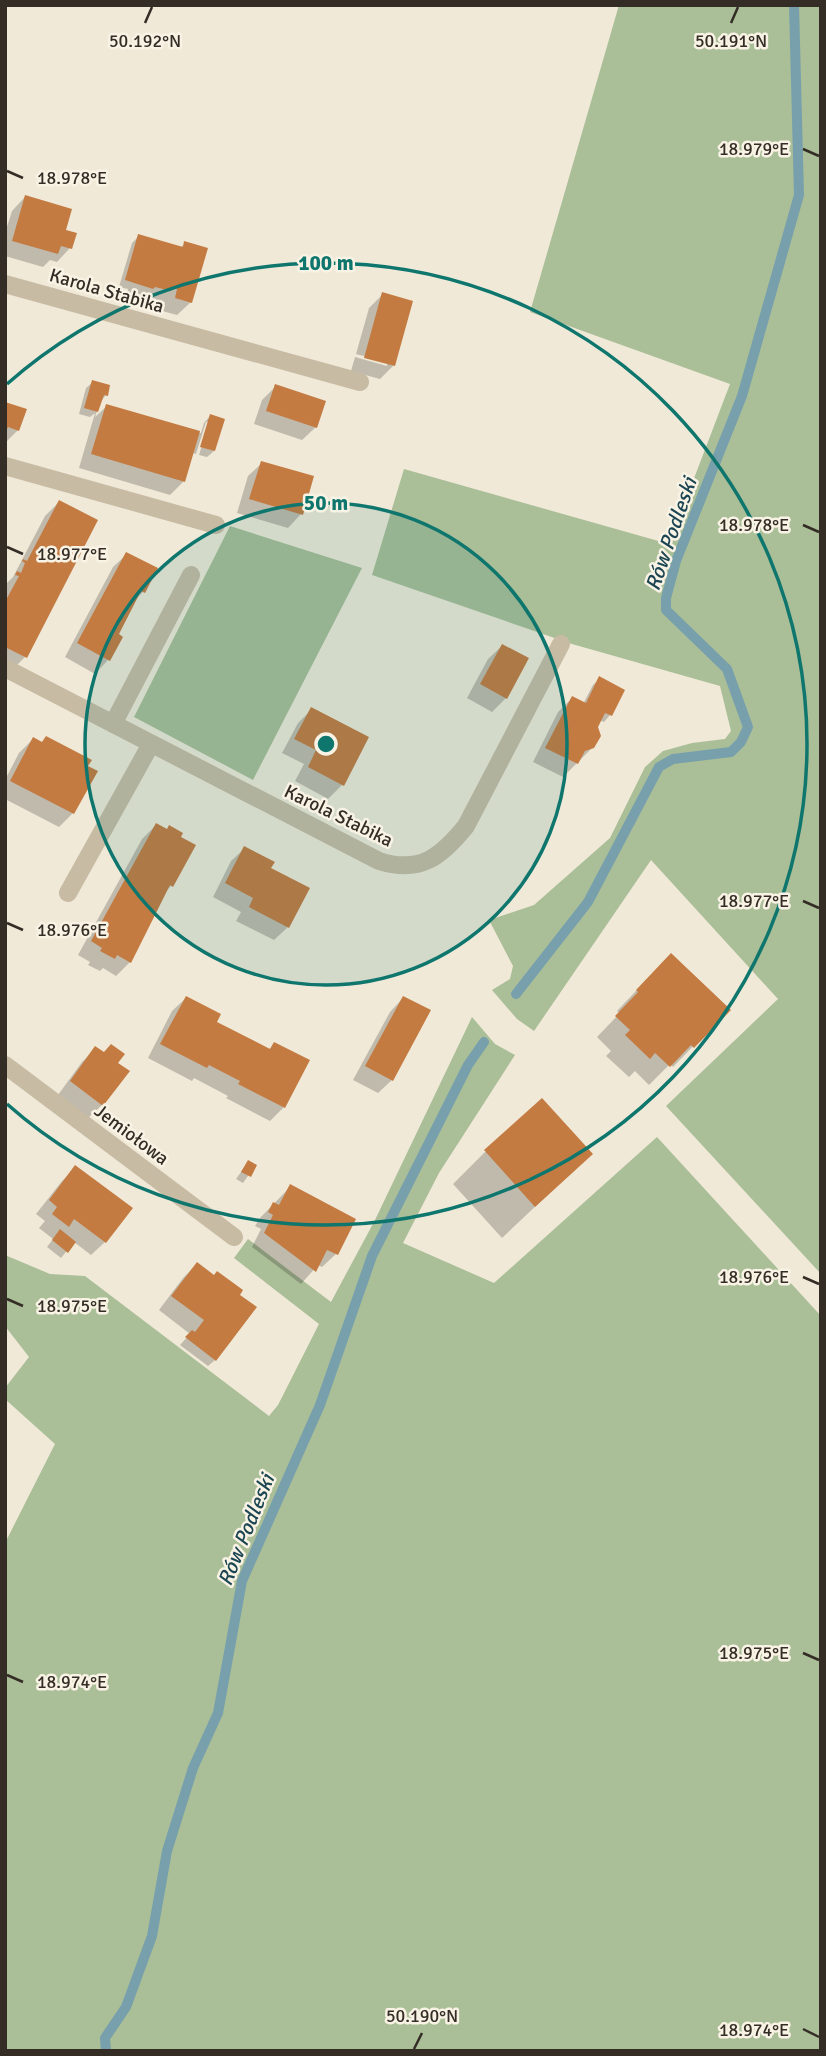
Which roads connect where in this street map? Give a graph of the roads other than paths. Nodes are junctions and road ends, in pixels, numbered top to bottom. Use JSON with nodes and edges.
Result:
{"nodes":[{"id":1,"x":5,"y":284,"type":"edge"},
{"id":2,"x":360,"y":382,"type":"dead end"},
{"id":3,"x":5,"y":466,"type":"edge"},
{"id":4,"x":216,"y":525,"type":"dead end"},
{"id":5,"x":191,"y":575,"type":"dead end"},
{"id":6,"x":561,"y":644,"type":"dead end"},
{"id":7,"x":5,"y":668,"type":"edge"},
{"id":8,"x":113,"y":724,"type":"junction"},
{"id":9,"x":151,"y":744,"type":"junction"},
{"id":10,"x":68,"y":893,"type":"dead end"},
{"id":11,"x":5,"y":1065,"type":"edge"},
{"id":12,"x":234,"y":1237,"type":"dead end"}],
"edges":[{"from":1,"to":2,"type":"street","name":"Karola Stabika"},
{"from":3,"to":4,"type":"street"},
{"from":5,"to":8,"type":"street"},
{"from":6,"to":9,"type":"street","name":"Karola Stabika"},
{"from":7,"to":8,"type":"street","name":"Karola Stabika"},
{"from":8,"to":9,"type":"street","name":"Karola Stabika"},
{"from":9,"to":10,"type":"street"},
{"from":11,"to":12,"type":"street","name":"Jemiołowa"}]}
